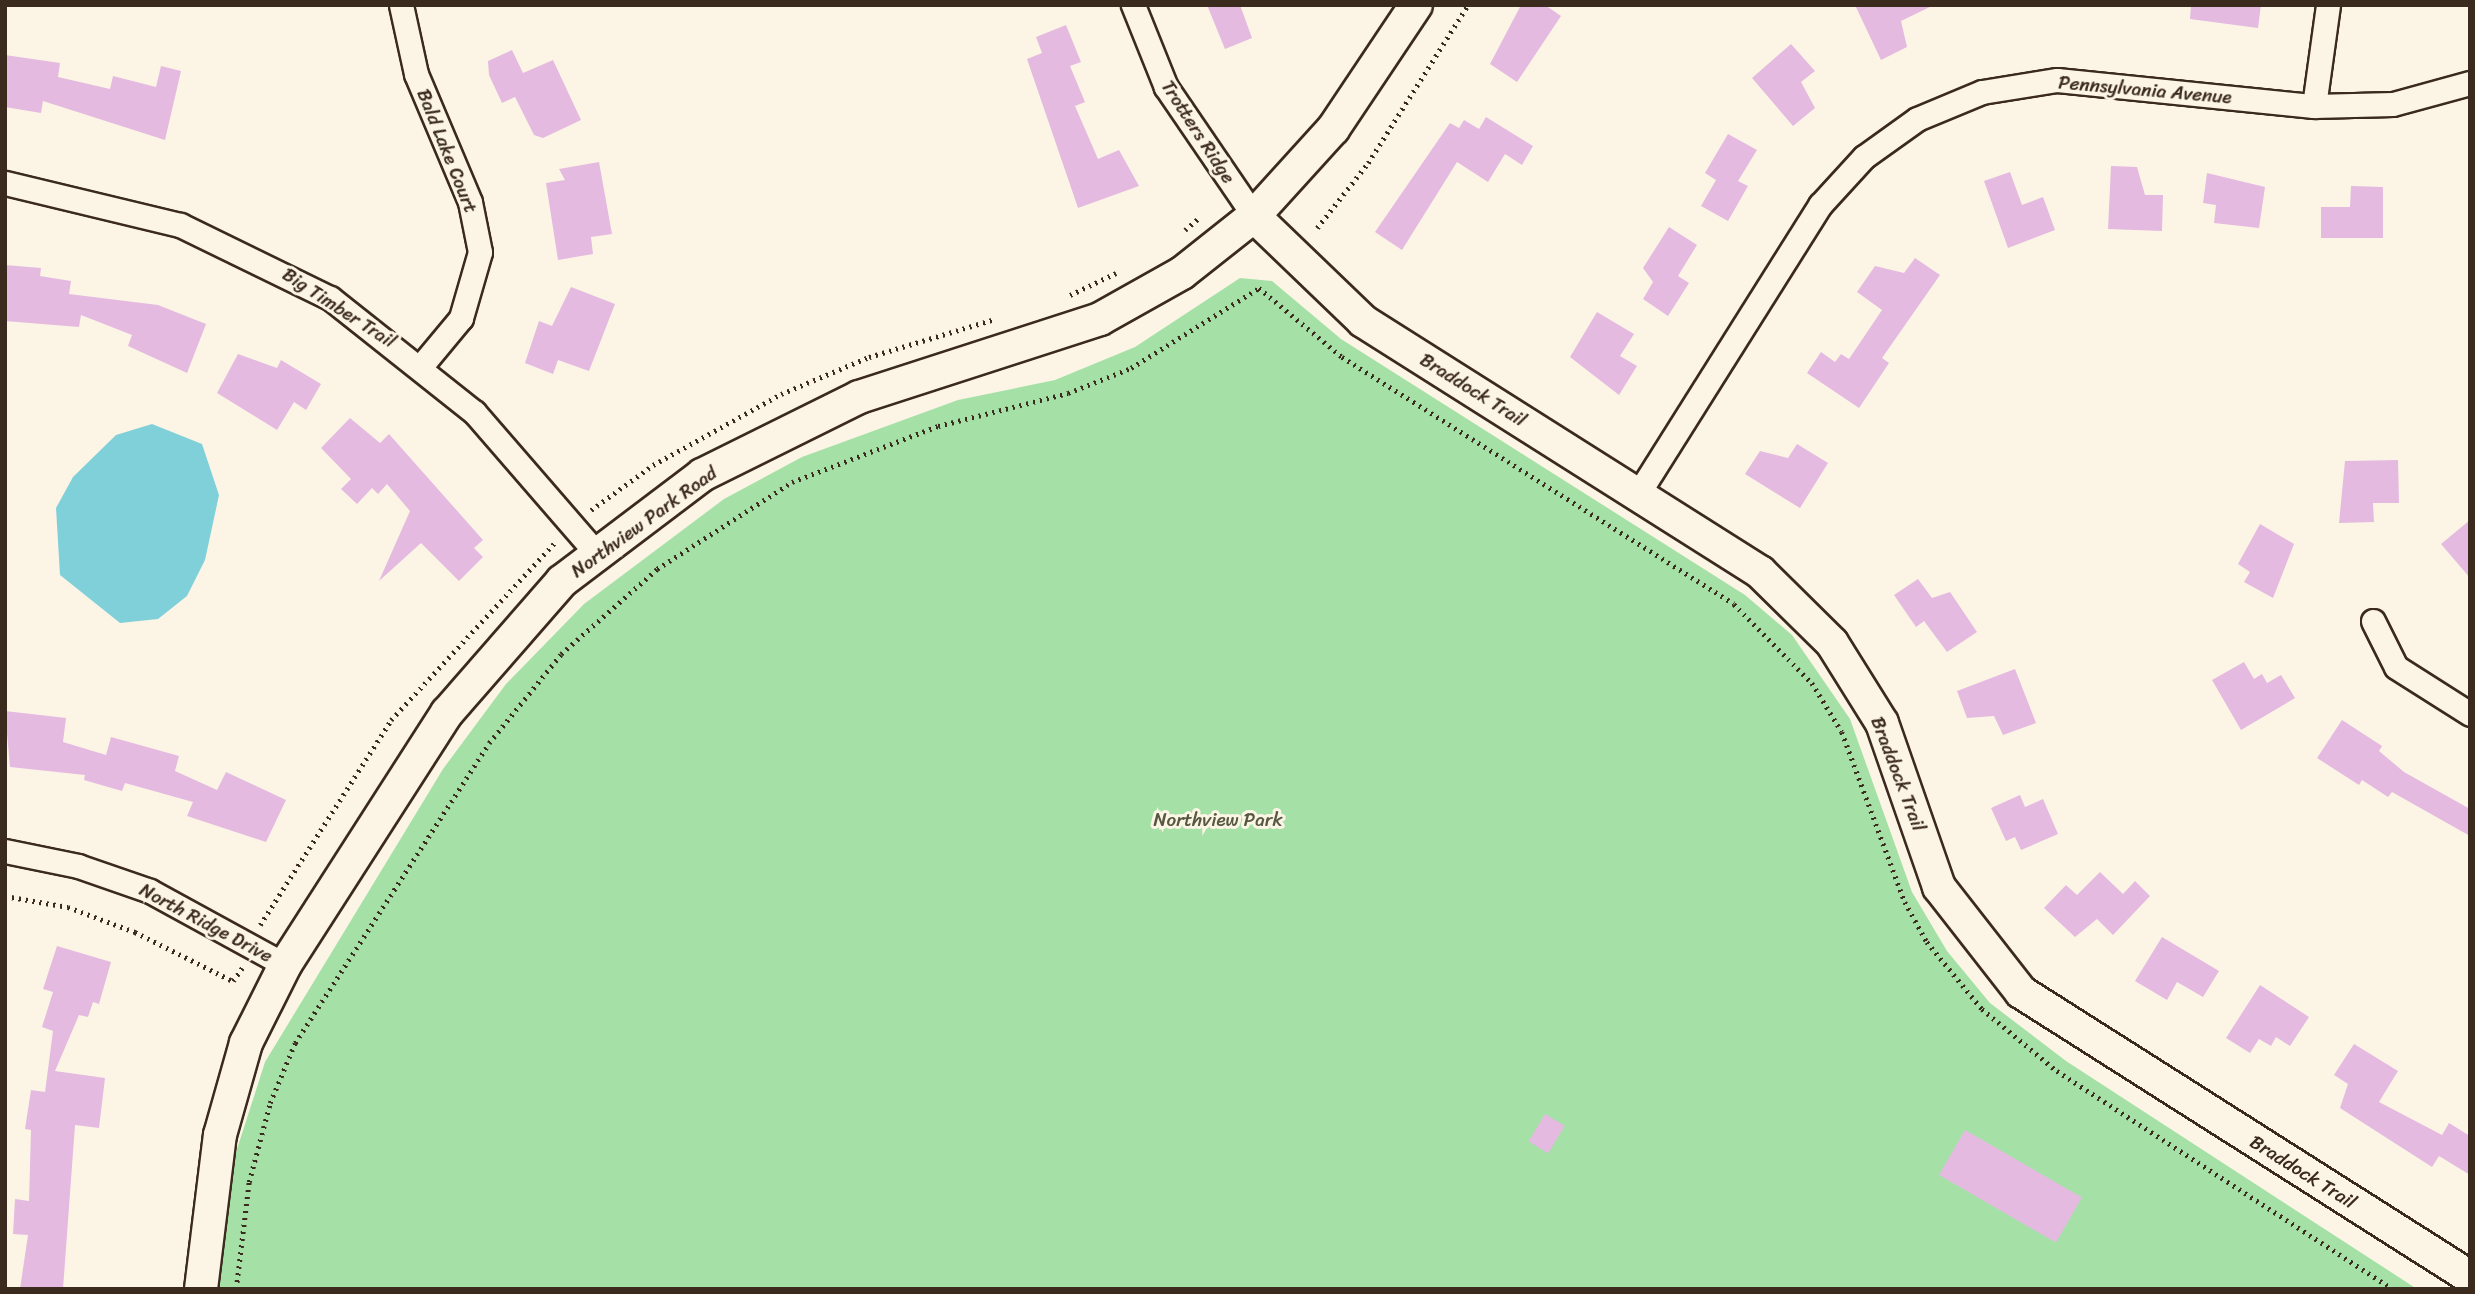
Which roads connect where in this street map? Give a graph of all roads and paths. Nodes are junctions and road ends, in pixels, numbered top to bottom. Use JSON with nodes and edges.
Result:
{"nodes":[{"id":1,"x":401,"y":5,"type":"edge"},
{"id":2,"x":1133,"y":5,"type":"edge"},
{"id":3,"x":1416,"y":5,"type":"edge"},
{"id":4,"x":1468,"y":5,"type":"edge"},
{"id":5,"x":2328,"y":5,"type":"edge"},
{"id":6,"x":2470,"y":83,"type":"edge"},
{"id":7,"x":2315,"y":106,"type":"junction"},
{"id":8,"x":5,"y":183,"type":"edge"},
{"id":9,"x":1254,"y":216,"type":"junction"},
{"id":10,"x":1318,"y":228,"type":"dead end"},
{"id":11,"x":422,"y":365,"type":"junction"},
{"id":12,"x":1638,"y":494,"type":"junction"},
{"id":13,"x":598,"y":555,"type":"junction"},
{"id":14,"x":2373,"y":621,"type":"dead end"},
{"id":15,"x":2470,"y":714,"type":"edge"},
{"id":16,"x":5,"y":851,"type":"edge"},
{"id":17,"x":5,"y":896,"type":"edge"},
{"id":18,"x":285,"y":965,"type":"junction"},
{"id":19,"x":233,"y":981,"type":"dead end"},
{"id":20,"x":2470,"y":1278,"type":"edge"},
{"id":21,"x":201,"y":1289,"type":"edge"},
{"id":22,"x":236,"y":1289,"type":"edge"},
{"id":23,"x":2393,"y":1289,"type":"edge"}],
"edges":[{"from":1,"to":11,"type":"street","name":"Bald Lake Court"},
{"from":2,"to":9,"type":"street","name":"Trotters Ridge"},
{"from":3,"to":9,"type":"street","name":"Northview Park Road"},
{"from":4,"to":10,"type":"path"},
{"from":5,"to":7,"type":"street"},
{"from":6,"to":7,"type":"street","name":"Pennsylvania Avenue"},
{"from":7,"to":12,"type":"street","name":"Pennsylvania Avenue"},
{"from":8,"to":11,"type":"street","name":"Big Timber Trail"},
{"from":9,"to":12,"type":"street","name":"Braddock Trail"},
{"from":9,"to":13,"type":"street","name":"Northview Park Road"},
{"from":11,"to":13,"type":"street","name":"Big Timber Trail"},
{"from":12,"to":20,"type":"street","name":"Braddock Trail"},
{"from":13,"to":18,"type":"street","name":"Northview Park Road"},
{"from":14,"to":15,"type":"street"},
{"from":16,"to":18,"type":"street","name":"North Ridge Drive"},
{"from":17,"to":19,"type":"path"},
{"from":18,"to":21,"type":"street","name":"Northview Park Road"},
{"from":22,"to":23,"type":"path"}]}
